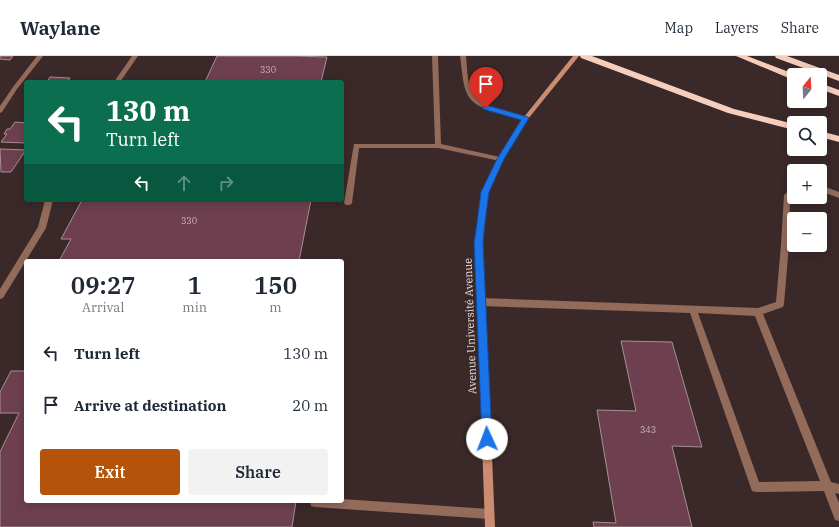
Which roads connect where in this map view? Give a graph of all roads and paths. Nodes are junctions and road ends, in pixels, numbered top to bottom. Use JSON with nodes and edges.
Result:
{"nodes":[{"id":1,"x":40,"y":56,"type":"edge"},
{"id":2,"x":135,"y":56,"type":"edge"},
{"id":3,"x":435,"y":56,"type":"edge"},
{"id":4,"x":464,"y":56,"type":"edge"},
{"id":5,"x":576,"y":56,"type":"edge"},
{"id":6,"x":584,"y":56,"type":"edge"},
{"id":7,"x":740,"y":56,"type":"edge"},
{"id":8,"x":779,"y":56,"type":"edge"},
{"id":9,"x":787,"y":75,"type":"edge"},
{"id":10,"x":839,"y":78,"type":"edge"},
{"id":11,"x":119,"y":80,"type":"edge"},
{"id":12,"x":827,"y":89,"type":"edge"},
{"id":13,"x":839,"y":93,"type":"edge"},
{"id":14,"x":3,"y":104,"type":"edge"},
{"id":15,"x":0,"y":111,"type":"edge"},
{"id":16,"x":526,"y":118,"type":"junction"},
{"id":17,"x":787,"y":125,"type":"edge"},
{"id":18,"x":827,"y":136,"type":"edge"},
{"id":19,"x":839,"y":139,"type":"edge"},
{"id":20,"x":438,"y":146,"type":"junction"},
{"id":21,"x":500,"y":159,"type":"junction"},
{"id":22,"x":827,"y":191,"type":"edge"},
{"id":23,"x":787,"y":195,"type":"edge"},
{"id":24,"x":839,"y":195,"type":"edge"},
{"id":25,"x":48,"y":202,"type":"edge"},
{"id":26,"x":348,"y":203,"type":"dead end"},
{"id":27,"x":0,"y":296,"type":"edge"},
{"id":28,"x":481,"y":302,"type":"junction"},
{"id":29,"x":693,"y":310,"type":"junction"},
{"id":30,"x":758,"y":312,"type":"junction"},
{"id":31,"x":826,"y":486,"type":"junction"},
{"id":32,"x":839,"y":489,"type":"edge"},
{"id":33,"x":330,"y":503,"type":"edge"},
{"id":34,"x":489,"y":514,"type":"junction"},
{"id":35,"x":839,"y":516,"type":"edge"},
{"id":36,"x":490,"y":527,"type":"edge"}],
"edges":[{"from":1,"to":14,"type":"street"},
{"from":2,"to":11,"type":"street"},
{"from":3,"to":20,"type":"street"},
{"from":4,"to":16,"type":"street"},
{"from":5,"to":16,"type":"street","name":"Avenue Université Avenue"},
{"from":6,"to":17,"type":"highway"},
{"from":7,"to":9,"type":"highway"},
{"from":8,"to":10,"type":"highway"},
{"from":12,"to":13,"type":"highway"},
{"from":14,"to":15,"type":"street"},
{"from":16,"to":21,"type":"street","name":"Avenue Université Avenue"},
{"from":18,"to":19,"type":"highway"},
{"from":20,"to":21,"type":"street"},
{"from":20,"to":26,"type":"street"},
{"from":21,"to":28,"type":"street","name":"Avenue Université Avenue"},
{"from":22,"to":24,"type":"street"},
{"from":23,"to":30,"type":"street"},
{"from":25,"to":27,"type":"street"},
{"from":28,"to":29,"type":"street"},
{"from":28,"to":34,"type":"street","name":"Avenue Université Avenue"},
{"from":29,"to":30,"type":"street"},
{"from":29,"to":31,"type":"street"},
{"from":30,"to":31,"type":"street"},
{"from":31,"to":32,"type":"street"},
{"from":31,"to":35,"type":"street"},
{"from":33,"to":34,"type":"street"},
{"from":34,"to":36,"type":"street","name":"Avenue Université Avenue"}]}
